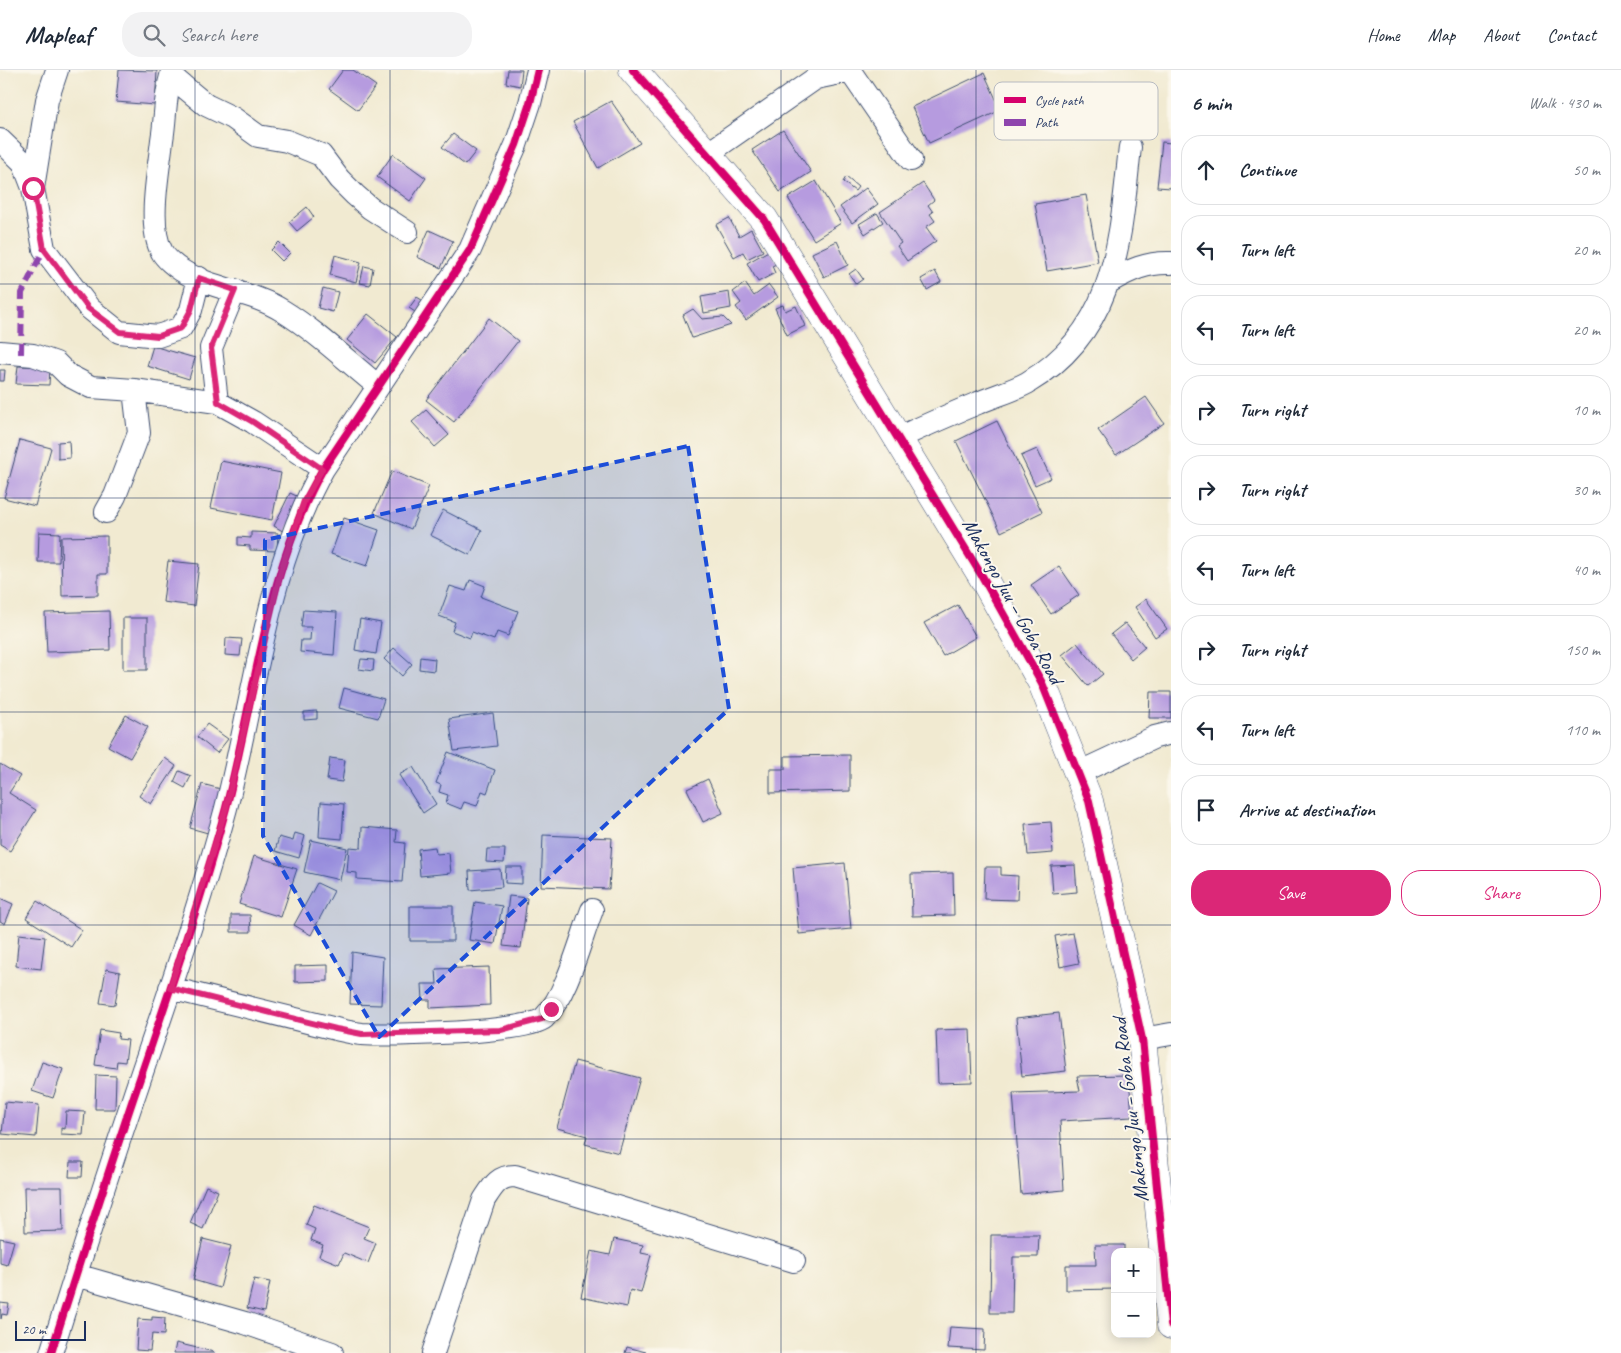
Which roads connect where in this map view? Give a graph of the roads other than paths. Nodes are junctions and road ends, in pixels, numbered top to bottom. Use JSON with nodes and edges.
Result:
{"nodes":[{"id":1,"x":57,"y":70,"type":"edge"},
{"id":2,"x":538,"y":70,"type":"edge"},
{"id":3,"x":633,"y":70,"type":"edge"},
{"id":4,"x":171,"y":73,"type":"edge"},
{"id":5,"x":0,"y":140,"type":"edge"},
{"id":6,"x":1130,"y":147,"type":"dead end"},
{"id":7,"x":707,"y":154,"type":"junction"},
{"id":8,"x":911,"y":160,"type":"dead end"},
{"id":9,"x":33,"y":188,"type":"junction"},
{"id":10,"x":407,"y":232,"type":"dead end"},
{"id":11,"x":1171,"y":263,"type":"edge"},
{"id":12,"x":199,"y":278,"type":"junction"},
{"id":13,"x":1110,"y":282,"type":"junction"},
{"id":14,"x":235,"y":290,"type":"junction"},
{"id":15,"x":0,"y":352,"type":"edge"},
{"id":16,"x":378,"y":386,"type":"junction"},
{"id":17,"x":134,"y":390,"type":"junction"},
{"id":18,"x":218,"y":402,"type":"junction"},
{"id":19,"x":898,"y":438,"type":"junction"},
{"id":20,"x":322,"y":469,"type":"junction"},
{"id":21,"x":106,"y":512,"type":"dead end"},
{"id":22,"x":1171,"y":733,"type":"edge"},
{"id":23,"x":1078,"y":773,"type":"junction"},
{"id":24,"x":592,"y":910,"type":"dead end"},
{"id":25,"x":170,"y":988,"type":"junction"},
{"id":26,"x":1171,"y":1034,"type":"edge"},
{"id":27,"x":1142,"y":1039,"type":"junction"},
{"id":28,"x":794,"y":1261,"type":"dead end"},
{"id":29,"x":76,"y":1275,"type":"junction"},
{"id":30,"x":1168,"y":1275,"type":"edge"},
{"id":31,"x":1171,"y":1325,"type":"edge"},
{"id":32,"x":51,"y":1353,"type":"edge"},
{"id":33,"x":332,"y":1353,"type":"edge"},
{"id":34,"x":434,"y":1353,"type":"edge"}],
"edges":[{"from":1,"to":9,"type":"street"},
{"from":2,"to":16,"type":"street"},
{"from":3,"to":7,"type":"street","name":"Makongo Juu – Goba Road"},
{"from":4,"to":10,"type":"street"},
{"from":4,"to":12,"type":"street"},
{"from":5,"to":9,"type":"street"},
{"from":6,"to":13,"type":"street"},
{"from":7,"to":8,"type":"street"},
{"from":7,"to":19,"type":"street","name":"Makongo Juu – Goba Road"},
{"from":9,"to":12,"type":"street"},
{"from":11,"to":13,"type":"street"},
{"from":12,"to":14,"type":"street"},
{"from":13,"to":19,"type":"street"},
{"from":14,"to":16,"type":"street"},
{"from":14,"to":18,"type":"street"},
{"from":15,"to":17,"type":"street"},
{"from":16,"to":20,"type":"street"},
{"from":17,"to":18,"type":"street"},
{"from":17,"to":21,"type":"street"},
{"from":18,"to":20,"type":"street"},
{"from":19,"to":23,"type":"street","name":"Makongo Juu – Goba Road"},
{"from":20,"to":25,"type":"street"},
{"from":22,"to":23,"type":"street"},
{"from":23,"to":27,"type":"street","name":"Makongo Juu – Goba Road"},
{"from":24,"to":25,"type":"street"},
{"from":25,"to":29,"type":"street"},
{"from":26,"to":27,"type":"street"},
{"from":27,"to":30,"type":"street","name":"Makongo Juu – Goba Road"},
{"from":28,"to":34,"type":"street"},
{"from":29,"to":32,"type":"street"},
{"from":29,"to":33,"type":"street"},
{"from":30,"to":31,"type":"street","name":"Makongo Juu – Goba Road"}]}
